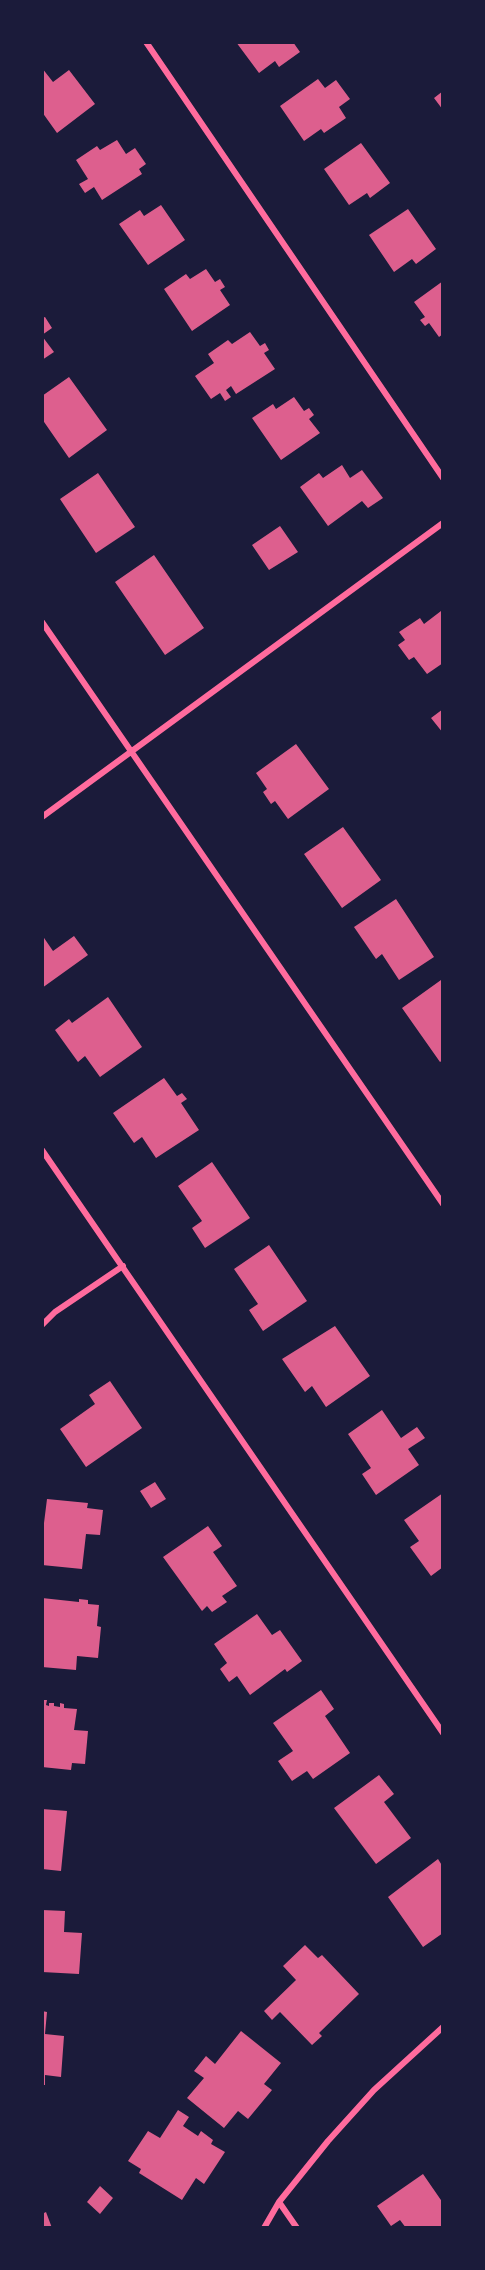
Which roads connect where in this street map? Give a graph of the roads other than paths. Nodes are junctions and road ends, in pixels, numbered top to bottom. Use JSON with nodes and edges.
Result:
{"nodes":[{"id":1,"x":146,"y":42,"type":"edge"},
{"id":2,"x":443,"y":478,"type":"edge"},
{"id":3,"x":443,"y":523,"type":"edge"},
{"id":4,"x":42,"y":622,"type":"edge"},
{"id":5,"x":131,"y":750,"type":"junction"},
{"id":6,"x":42,"y":818,"type":"edge"},
{"id":7,"x":42,"y":1150,"type":"edge"},
{"id":8,"x":443,"y":1204,"type":"edge"},
{"id":9,"x":123,"y":1266,"type":"junction"},
{"id":10,"x":42,"y":1325,"type":"edge"},
{"id":11,"x":443,"y":1732,"type":"edge"},
{"id":12,"x":443,"y":2028,"type":"edge"},
{"id":13,"x":279,"y":2202,"type":"junction"},
{"id":14,"x":264,"y":2228,"type":"edge"},
{"id":15,"x":297,"y":2228,"type":"edge"}],
"edges":[{"from":1,"to":2,"type":"street"},
{"from":3,"to":5,"type":"street"},
{"from":4,"to":5,"type":"street"},
{"from":5,"to":6,"type":"street"},
{"from":5,"to":8,"type":"street"},
{"from":7,"to":9,"type":"street"},
{"from":9,"to":10,"type":"street"},
{"from":9,"to":11,"type":"street"},
{"from":12,"to":13,"type":"street"},
{"from":13,"to":14,"type":"street"},
{"from":13,"to":15,"type":"street"}]}
